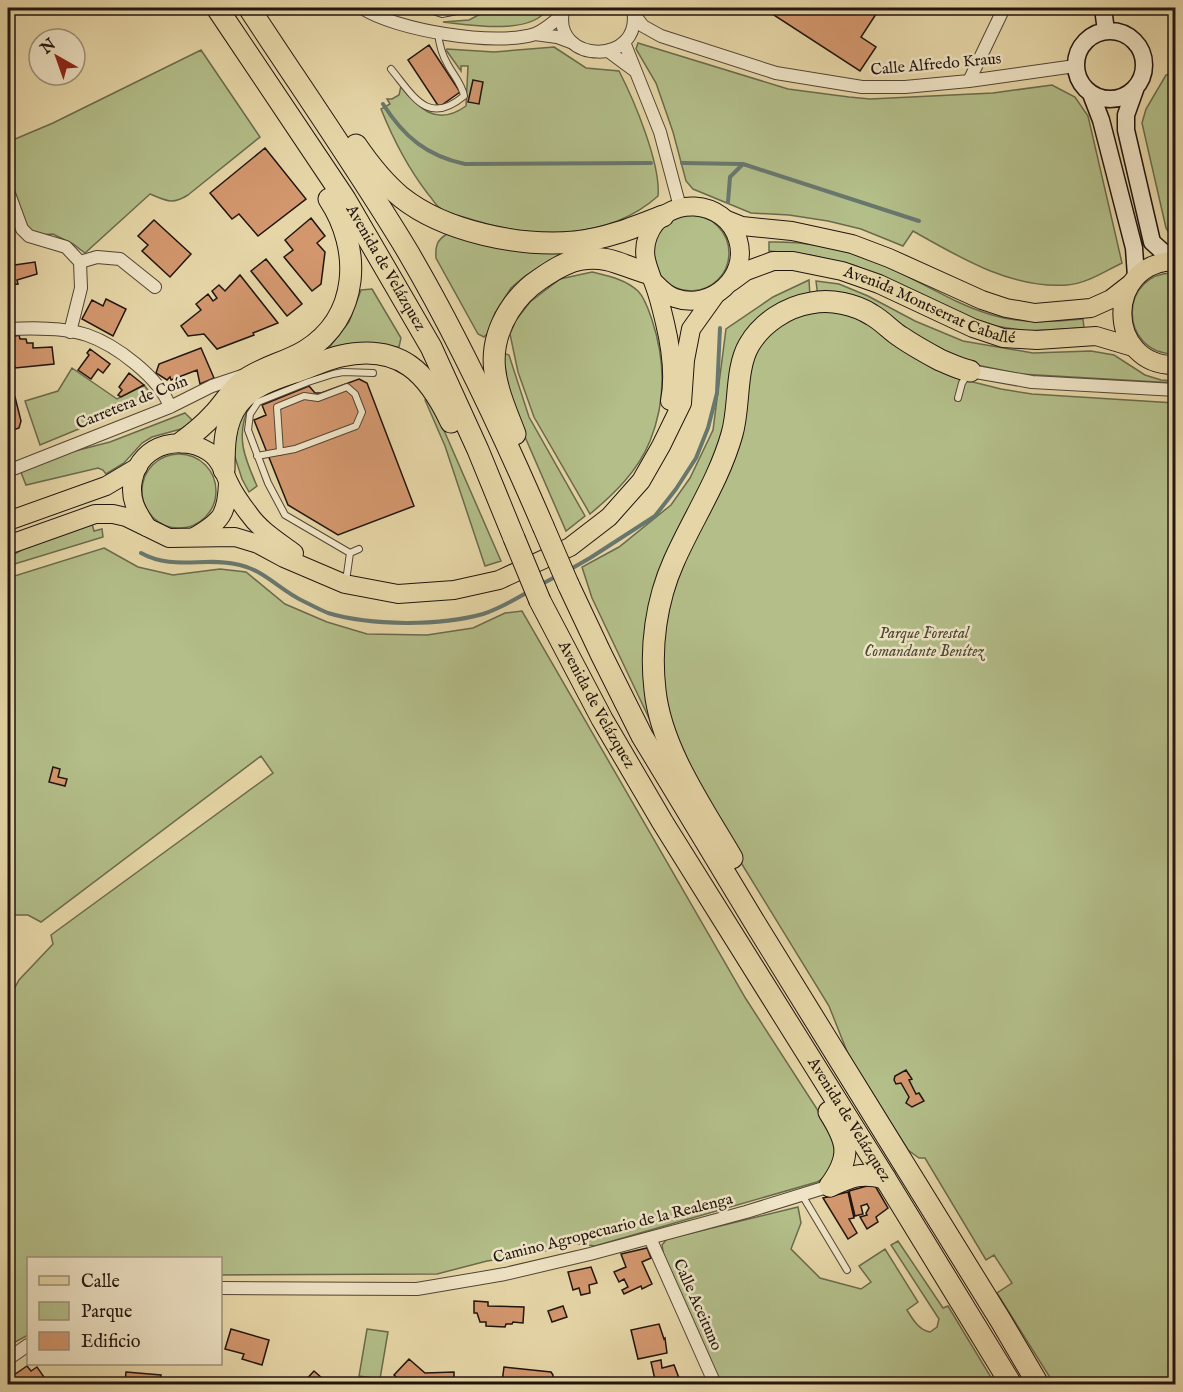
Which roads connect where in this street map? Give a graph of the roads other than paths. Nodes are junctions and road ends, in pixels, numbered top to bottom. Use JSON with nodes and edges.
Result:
{"nodes":[{"id":1,"x":217,"y":8,"type":"edge"},
{"id":2,"x":249,"y":8,"type":"edge"},
{"id":3,"x":264,"y":8,"type":"edge"},
{"id":4,"x":362,"y":8,"type":"edge"},
{"id":5,"x":424,"y":8,"type":"edge"},
{"id":6,"x":472,"y":8,"type":"edge"},
{"id":7,"x":1004,"y":8,"type":"edge"},
{"id":8,"x":1103,"y":8,"type":"edge"},
{"id":9,"x":633,"y":10,"type":"edge"},
{"id":10,"x":563,"y":11,"type":"edge"},
{"id":11,"x":438,"y":32,"type":"junction"},
{"id":12,"x":1106,"y":32,"type":"junction"},
{"id":13,"x":534,"y":34,"type":"junction"},
{"id":14,"x":662,"y":36,"type":"junction"},
{"id":15,"x":627,"y":38,"type":"junction"},
{"id":16,"x":575,"y":44,"type":"junction"},
{"id":17,"x":608,"y":51,"type":"junction"},
{"id":18,"x":1075,"y":66,"type":"junction"},
{"id":19,"x":391,"y":69,"type":"dead end"},
{"id":20,"x":259,"y":70,"type":"junction"},
{"id":21,"x":636,"y":72,"type":"junction"},
{"id":22,"x":969,"y":81,"type":"junction"},
{"id":23,"x":1136,"y":87,"type":"junction"},
{"id":24,"x":1091,"y":94,"type":"junction"},
{"id":25,"x":8,"y":191,"type":"edge"},
{"id":26,"x":671,"y":211,"type":"junction"},
{"id":27,"x":727,"y":220,"type":"junction"},
{"id":28,"x":1174,"y":261,"type":"edge"},
{"id":29,"x":80,"y":262,"type":"junction"},
{"id":30,"x":651,"y":277,"type":"junction"},
{"id":31,"x":1133,"y":280,"type":"junction"},
{"id":32,"x":155,"y":287,"type":"dead end"},
{"id":33,"x":723,"y":289,"type":"junction"},
{"id":34,"x":8,"y":329,"type":"edge"},
{"id":35,"x":70,"y":332,"type":"junction"},
{"id":36,"x":1133,"y":347,"type":"junction"},
{"id":37,"x":341,"y":364,"type":"junction"},
{"id":38,"x":1176,"y":365,"type":"edge"},
{"id":39,"x":269,"y":366,"type":"junction"},
{"id":40,"x":970,"y":371,"type":"junction"},
{"id":41,"x":373,"y":373,"type":"dead end"},
{"id":42,"x":1176,"y":390,"type":"edge"},
{"id":43,"x":958,"y":398,"type":"dead end"},
{"id":44,"x":170,"y":407,"type":"junction"},
{"id":45,"x":182,"y":442,"type":"junction"},
{"id":46,"x":661,"y":446,"type":"junction"},
{"id":47,"x":280,"y":452,"type":"junction"},
{"id":48,"x":256,"y":456,"type":"junction"},
{"id":49,"x":138,"y":467,"type":"junction"},
{"id":50,"x":8,"y":471,"type":"edge"},
{"id":51,"x":226,"y":476,"type":"junction"},
{"id":52,"x":523,"y":479,"type":"junction"},
{"id":53,"x":41,"y":511,"type":"junction"},
{"id":54,"x":8,"y":513,"type":"edge"},
{"id":55,"x":8,"y":521,"type":"edge"},
{"id":56,"x":147,"y":526,"type":"junction"},
{"id":57,"x":512,"y":533,"type":"junction"},
{"id":58,"x":194,"y":537,"type":"junction"},
{"id":59,"x":12,"y":544,"type":"edge"},
{"id":60,"x":359,"y":549,"type":"dead end"},
{"id":61,"x":350,"y":553,"type":"junction"},
{"id":62,"x":317,"y":571,"type":"junction"},
{"id":63,"x":345,"y":584,"type":"junction"},
{"id":64,"x":758,"y":928,"type":"junction"},
{"id":65,"x":754,"y":967,"type":"junction"},
{"id":66,"x":885,"y":1178,"type":"junction"},
{"id":67,"x":830,"y":1186,"type":"junction"},
{"id":68,"x":802,"y":1195,"type":"junction"},
{"id":69,"x":650,"y":1238,"type":"junction"},
{"id":70,"x":847,"y":1270,"type":"dead end"},
{"id":71,"x":222,"y":1288,"type":"edge"},
{"id":72,"x":27,"y":1346,"type":"edge"},
{"id":73,"x":8,"y":1359,"type":"edge"},
{"id":74,"x":715,"y":1384,"type":"edge"},
{"id":75,"x":1011,"y":1384,"type":"edge"},
{"id":76,"x":1038,"y":1384,"type":"edge"}],
"edges":[{"from":1,"to":20,"type":"highway","name":"Avenida de Velázquez"},
{"from":2,"to":52,"type":"highway","name":"Avenida de Velázquez"},
{"from":3,"to":26,"type":"highway"},
{"from":4,"to":11,"type":"street"},
{"from":5,"to":6,"type":"lane"},
{"from":7,"to":22,"type":"street"},
{"from":8,"to":12,"type":"main road"},
{"from":9,"to":14,"type":"street","name":"Calle Alfredo Kraus"},
{"from":9,"to":15,"type":"street"},
{"from":10,"to":13,"type":"street"},
{"from":10,"to":16,"type":"street"},
{"from":11,"to":13,"type":"street"},
{"from":11,"to":19,"type":"lane"},
{"from":12,"to":18,"type":"main road"},
{"from":12,"to":23,"type":"main road"},
{"from":13,"to":16,"type":"street"},
{"from":14,"to":15,"type":"street","name":"Calle Alfredo Kraus"},
{"from":14,"to":22,"type":"street","name":"Calle Alfredo Kraus"},
{"from":15,"to":17,"type":"street"},
{"from":15,"to":21,"type":"street"},
{"from":16,"to":17,"type":"street"},
{"from":17,"to":21,"type":"street"},
{"from":18,"to":22,"type":"street","name":"Calle Alfredo Kraus"},
{"from":18,"to":24,"type":"main road"},
{"from":20,"to":39,"type":"highway"},
{"from":20,"to":57,"type":"highway","name":"Avenida de Velázquez"},
{"from":21,"to":26,"type":"street"},
{"from":23,"to":24,"type":"main road"},
{"from":23,"to":28,"type":"main road"},
{"from":24,"to":31,"type":"main road"},
{"from":25,"to":29,"type":"street"},
{"from":26,"to":27,"type":"main road"},
{"from":26,"to":30,"type":"main road"},
{"from":27,"to":31,"type":"main road","name":"Avenida Montserrat Caballé"},
{"from":27,"to":33,"type":"main road"},
{"from":28,"to":31,"type":"main road","name":"Avenida Montserrat Caballé"},
{"from":29,"to":32,"type":"street"},
{"from":29,"to":35,"type":"street"},
{"from":30,"to":33,"type":"main road"},
{"from":30,"to":46,"type":"main road"},
{"from":30,"to":52,"type":"highway"},
{"from":31,"to":36,"type":"main road"},
{"from":33,"to":36,"type":"main road","name":"Avenida Montserrat Caballé"},
{"from":33,"to":46,"type":"main road"},
{"from":34,"to":35,"type":"street"},
{"from":35,"to":44,"type":"street"},
{"from":36,"to":38,"type":"main road","name":"Avenida Montserrat Caballé"},
{"from":37,"to":41,"type":"lane"},
{"from":37,"to":48,"type":"lane"},
{"from":37,"to":51,"type":"highway"},
{"from":37,"to":57,"type":"highway"},
{"from":39,"to":44,"type":"street","name":"Carretera de Coín"},
{"from":39,"to":45,"type":"highway"},
{"from":40,"to":42,"type":"street"},
{"from":40,"to":43,"type":"lane"},
{"from":40,"to":64,"type":"highway"},
{"from":44,"to":50,"type":"street","name":"Carretera de Coín"},
{"from":45,"to":49,"type":"main road"},
{"from":45,"to":51,"type":"main road"},
{"from":46,"to":63,"type":"main road"},
{"from":47,"to":47,"type":"lane"},
{"from":47,"to":48,"type":"lane"},
{"from":48,"to":61,"type":"lane"},
{"from":49,"to":53,"type":"main road"},
{"from":49,"to":56,"type":"main road"},
{"from":51,"to":58,"type":"main road"},
{"from":51,"to":62,"type":"main road"},
{"from":52,"to":64,"type":"highway","name":"Avenida de Velázquez","bridge":true},
{"from":53,"to":54,"type":"street"},
{"from":53,"to":55,"type":"main road"},
{"from":56,"to":58,"type":"main road"},
{"from":56,"to":59,"type":"main road"},
{"from":57,"to":65,"type":"highway","name":"Avenida de Velázquez","bridge":true},
{"from":58,"to":62,"type":"main road"},
{"from":60,"to":61,"type":"lane"},
{"from":61,"to":63,"type":"lane"},
{"from":62,"to":63,"type":"main road"},
{"from":64,"to":76,"type":"highway","name":"Avenida de Velázquez"},
{"from":65,"to":66,"type":"highway","name":"Avenida de Velázquez"},
{"from":65,"to":67,"type":"highway"},
{"from":66,"to":67,"type":"highway"},
{"from":66,"to":75,"type":"highway","name":"Avenida de Velázquez"},
{"from":67,"to":68,"type":"street","name":"Camino Agropecuario de la Realenga"},
{"from":68,"to":69,"type":"street","name":"Camino Agropecuario de la Realenga"},
{"from":68,"to":70,"type":"lane"},
{"from":69,"to":71,"type":"street","name":"Camino Agropecuario de la Realenga"},
{"from":69,"to":74,"type":"street","name":"Calle Aceituno"},
{"from":72,"to":73,"type":"street"}]}
